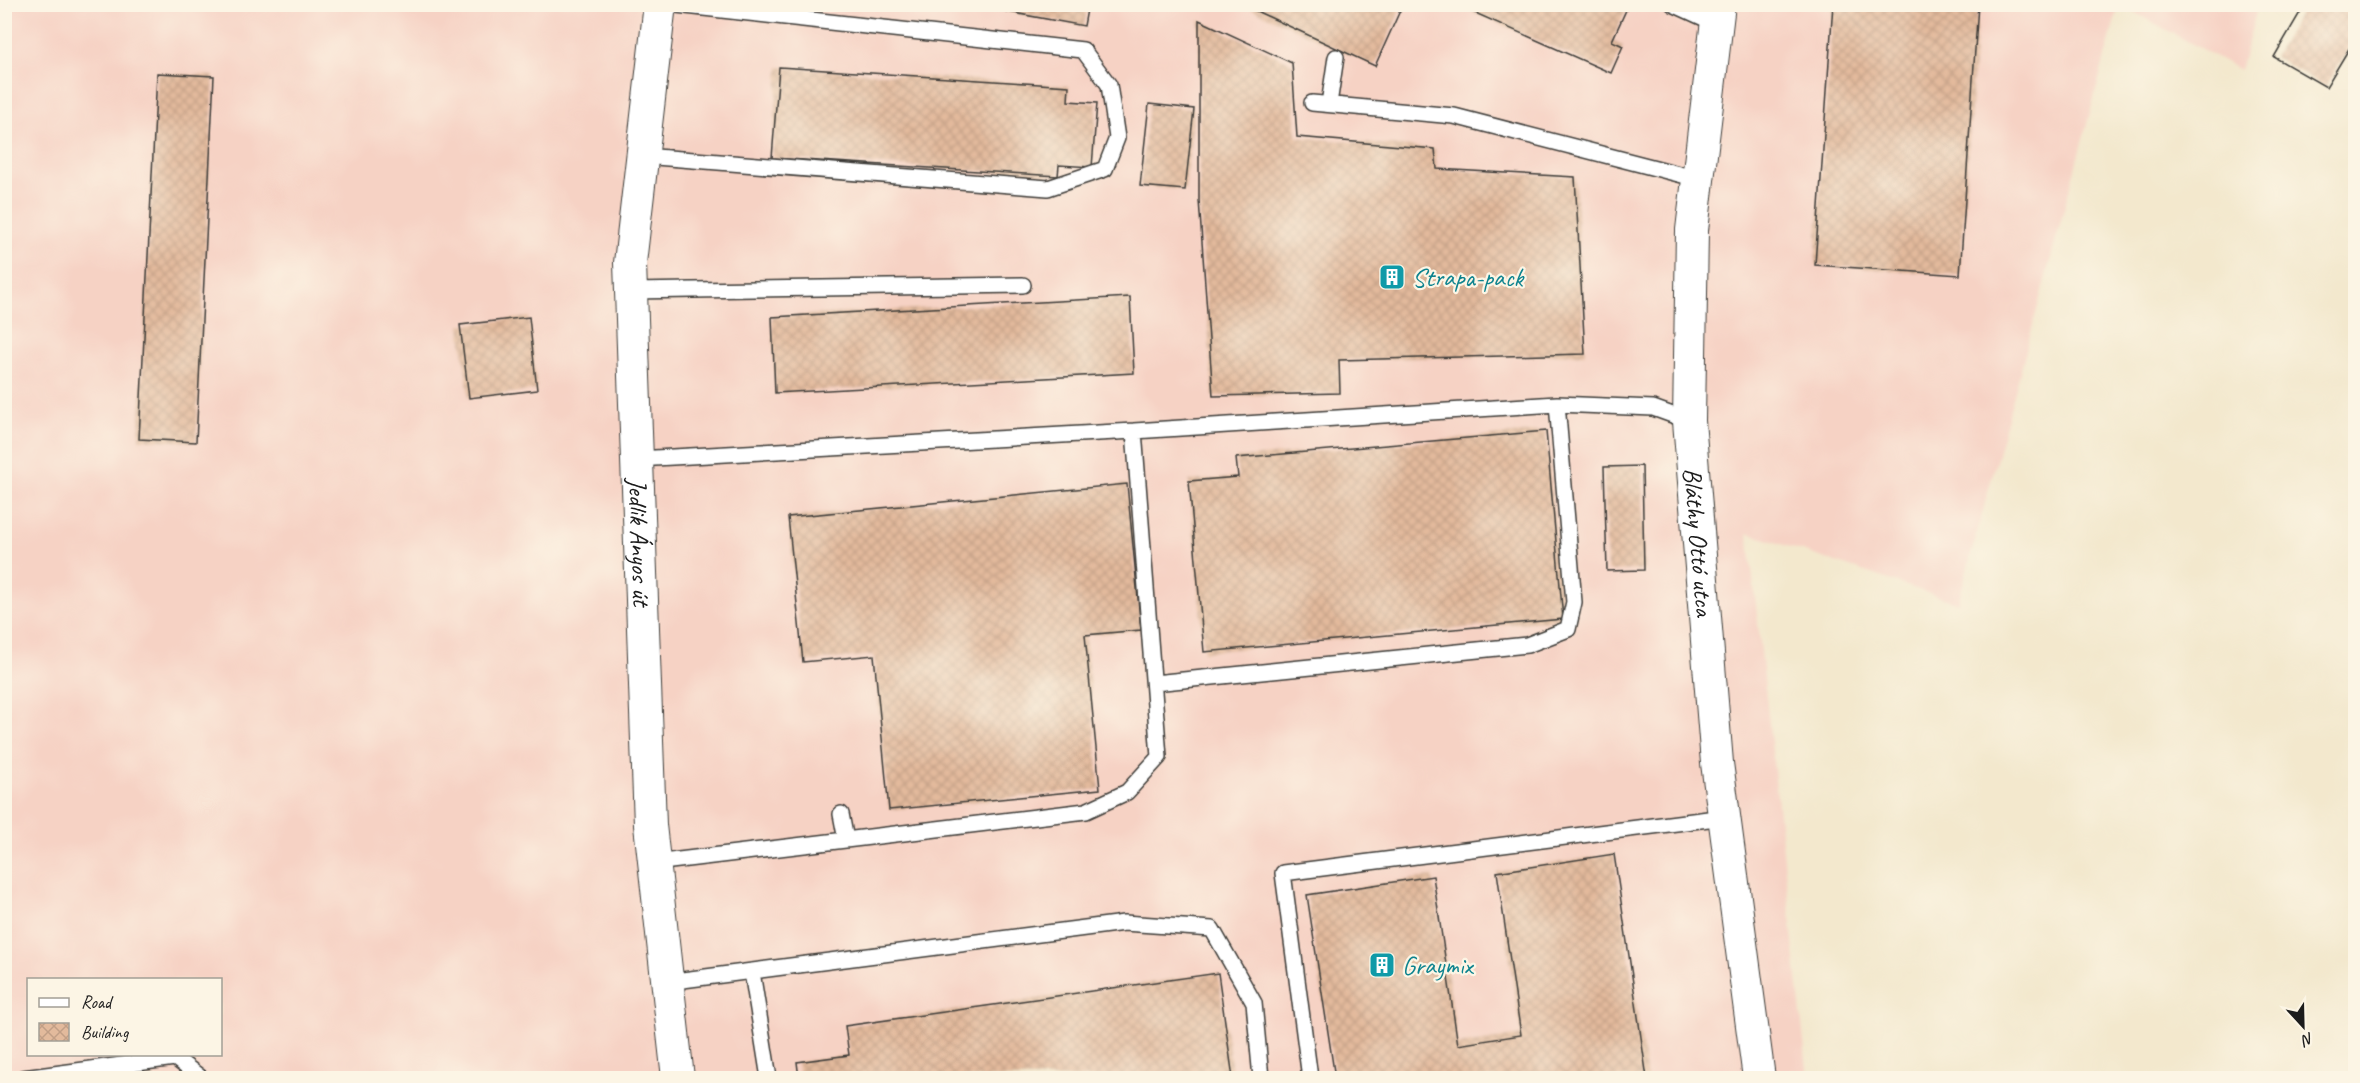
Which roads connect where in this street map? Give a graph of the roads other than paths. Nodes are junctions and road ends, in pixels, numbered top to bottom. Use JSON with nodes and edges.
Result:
{"nodes":[{"id":1,"x":660,"y":4,"type":"edge"},
{"id":2,"x":667,"y":4,"type":"edge"},
{"id":3,"x":1673,"y":4,"type":"edge"},
{"id":4,"x":1718,"y":14,"type":"edge"},
{"id":5,"x":1336,"y":57,"type":"dead end"},
{"id":6,"x":1312,"y":103,"type":"dead end"},
{"id":7,"x":1329,"y":104,"type":"junction"},
{"id":8,"x":643,"y":156,"type":"junction"},
{"id":9,"x":1698,"y":179,"type":"junction"},
{"id":10,"x":1023,"y":285,"type":"dead end"},
{"id":11,"x":631,"y":291,"type":"junction"},
{"id":12,"x":1557,"y":404,"type":"junction"},
{"id":13,"x":1689,"y":422,"type":"junction"},
{"id":14,"x":1134,"y":431,"type":"junction"},
{"id":15,"x":637,"y":459,"type":"junction"},
{"id":16,"x":1154,"y":683,"type":"junction"},
{"id":17,"x":841,"y":814,"type":"dead end"},
{"id":18,"x":1724,"y":817,"type":"junction"},
{"id":19,"x":846,"y":840,"type":"junction"},
{"id":20,"x":654,"y":863,"type":"junction"},
{"id":21,"x":752,"y":972,"type":"junction"},
{"id":22,"x":667,"y":982,"type":"junction"},
{"id":23,"x":23,"y":1078,"type":"edge"},
{"id":24,"x":201,"y":1078,"type":"edge"},
{"id":25,"x":678,"y":1078,"type":"edge"},
{"id":26,"x":769,"y":1078,"type":"edge"},
{"id":27,"x":1261,"y":1078,"type":"edge"},
{"id":28,"x":1310,"y":1078,"type":"edge"},
{"id":29,"x":1759,"y":1078,"type":"edge"}],
"edges":[{"from":1,"to":8,"type":"street","name":"Jedlik Ányos út"},
{"from":2,"to":8,"type":"lane"},
{"from":3,"to":4,"type":"lane"},
{"from":4,"to":9,"type":"street","name":"Bláthy Ottó utca"},
{"from":5,"to":7,"type":"lane"},
{"from":6,"to":7,"type":"lane"},
{"from":7,"to":9,"type":"lane"},
{"from":8,"to":11,"type":"street","name":"Jedlik Ányos út"},
{"from":9,"to":13,"type":"street","name":"Bláthy Ottó utca"},
{"from":10,"to":11,"type":"lane"},
{"from":11,"to":15,"type":"street","name":"Jedlik Ányos út"},
{"from":12,"to":13,"type":"lane"},
{"from":12,"to":14,"type":"lane"},
{"from":12,"to":16,"type":"lane"},
{"from":13,"to":18,"type":"street","name":"Bláthy Ottó utca"},
{"from":14,"to":15,"type":"lane"},
{"from":14,"to":16,"type":"lane"},
{"from":15,"to":20,"type":"street","name":"Jedlik Ányos út"},
{"from":16,"to":19,"type":"lane"},
{"from":17,"to":19,"type":"lane"},
{"from":18,"to":28,"type":"lane"},
{"from":18,"to":29,"type":"street","name":"Bláthy Ottó utca"},
{"from":19,"to":20,"type":"lane"},
{"from":20,"to":22,"type":"street","name":"Jedlik Ányos út"},
{"from":21,"to":22,"type":"lane"},
{"from":21,"to":26,"type":"lane"},
{"from":21,"to":27,"type":"lane"},
{"from":22,"to":25,"type":"street","name":"Jedlik Ányos út"},
{"from":23,"to":24,"type":"lane"}]}
